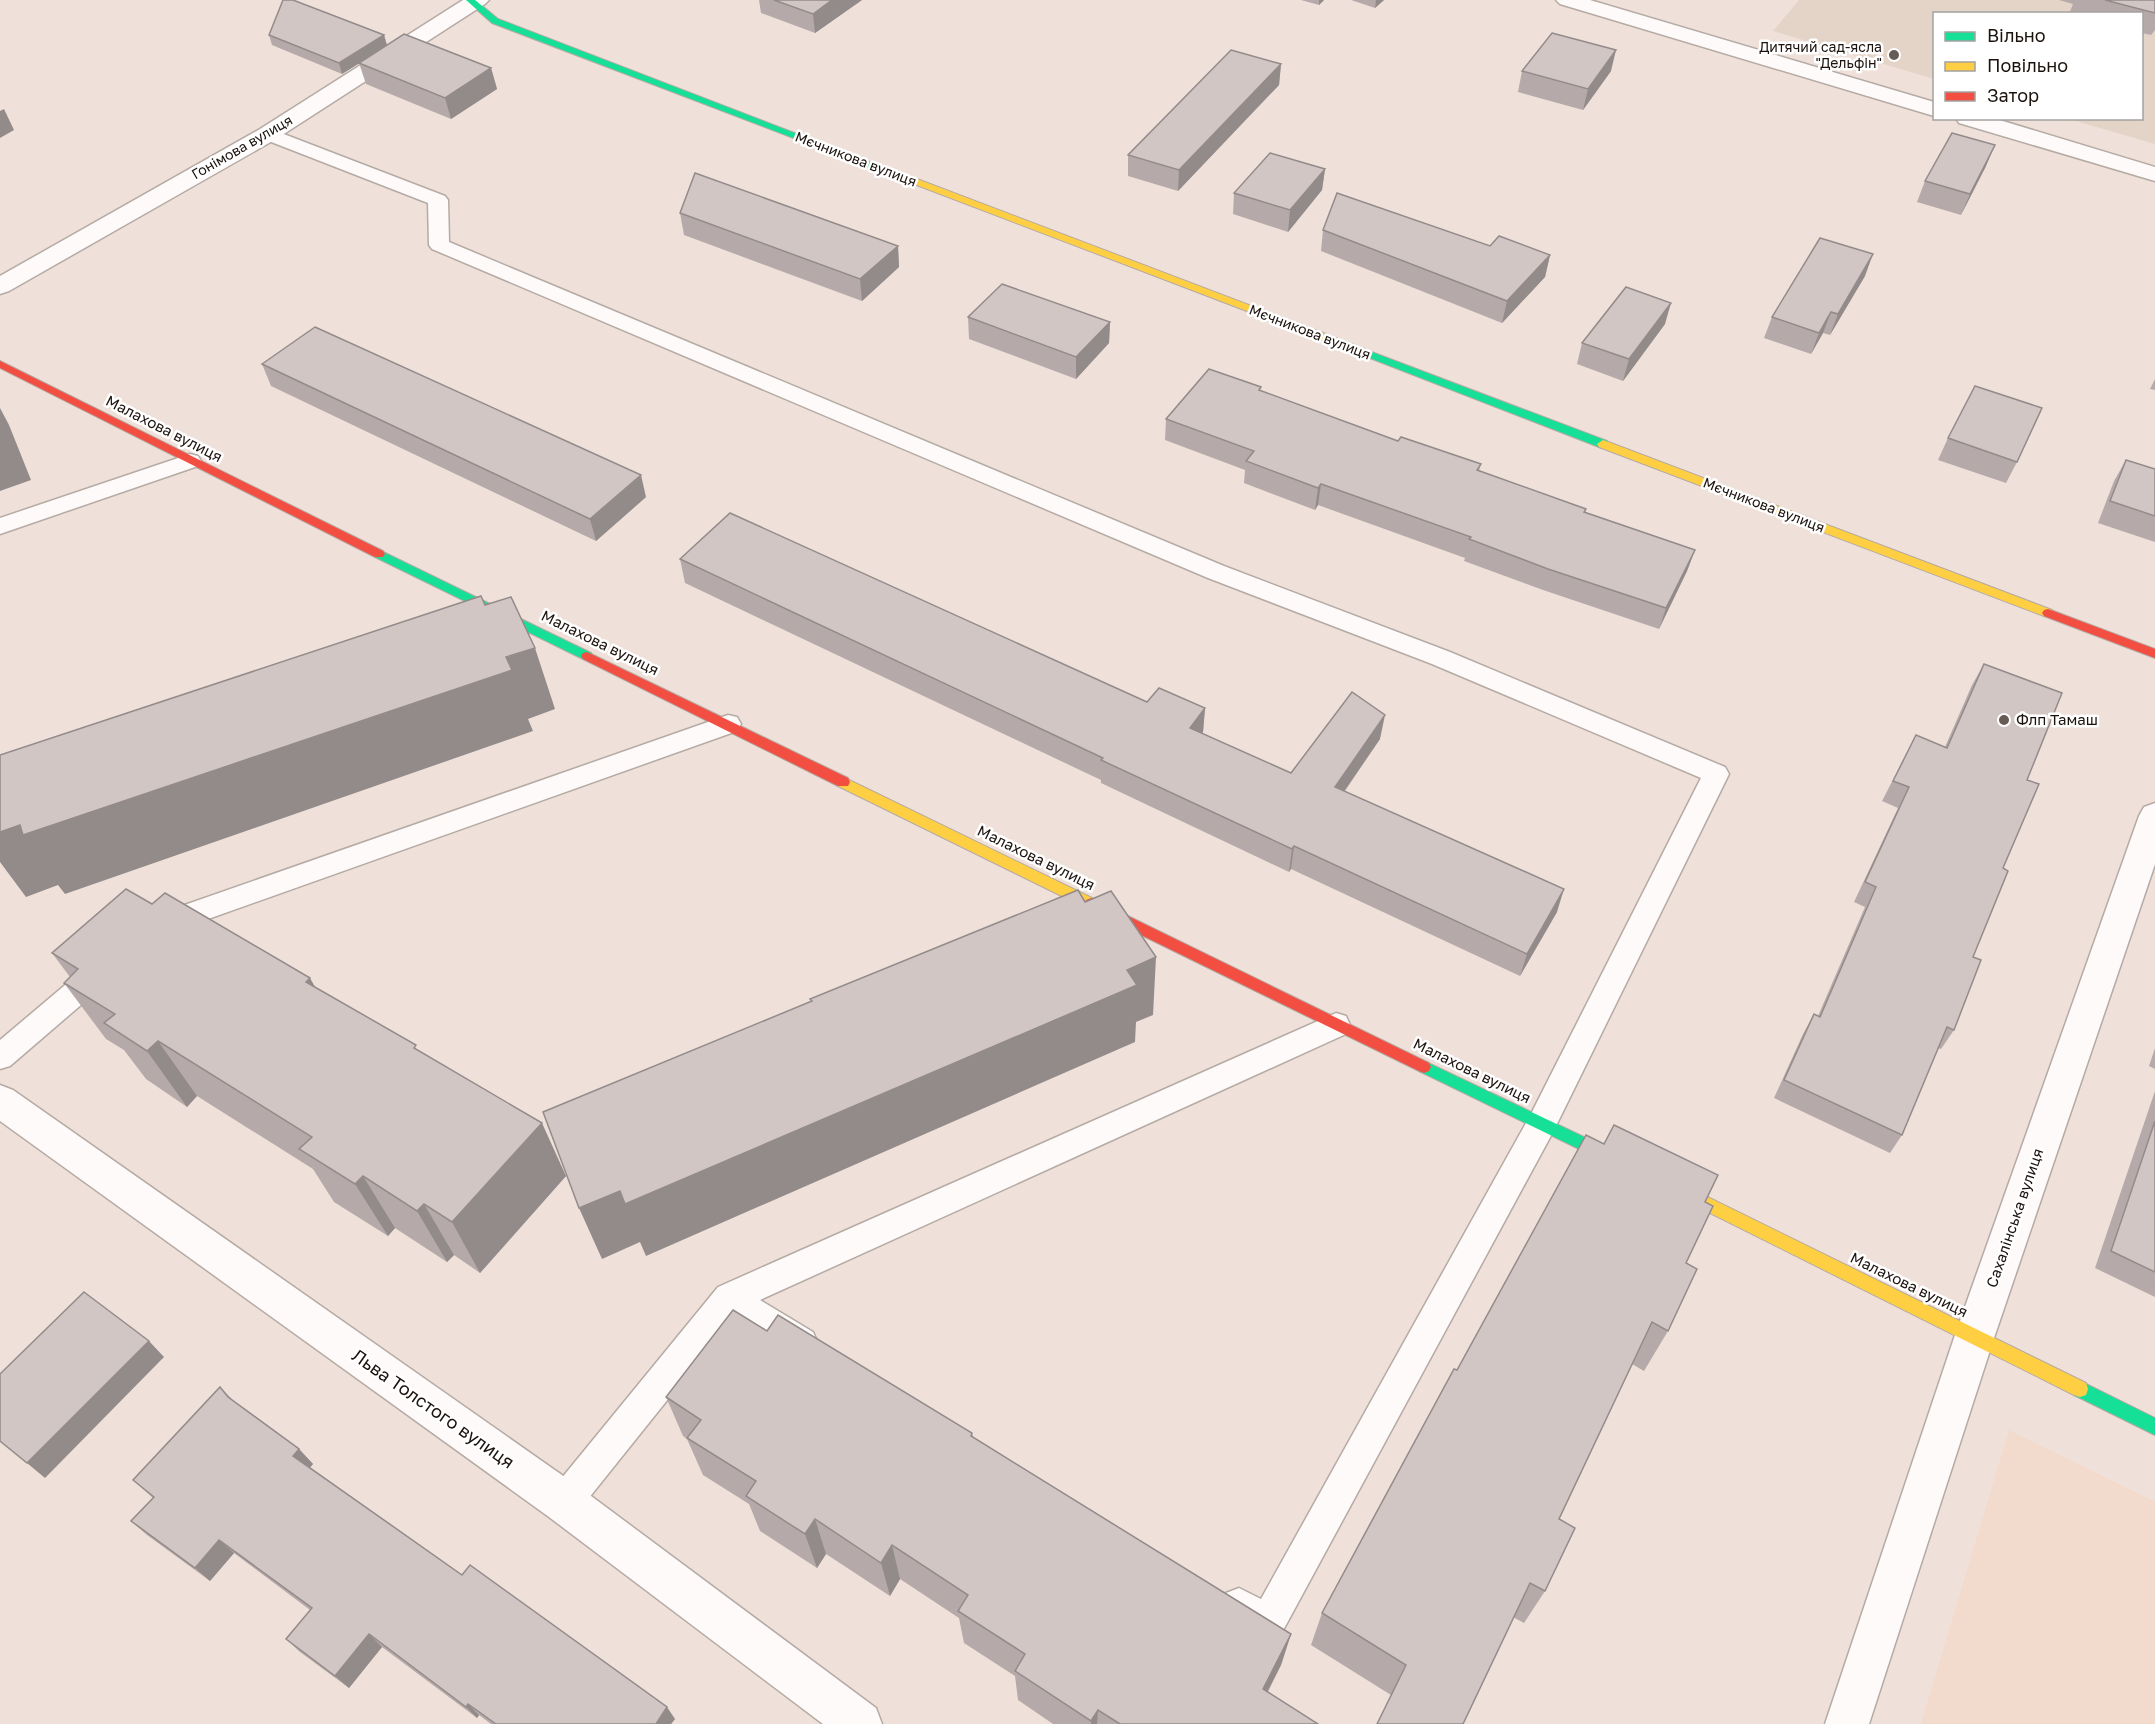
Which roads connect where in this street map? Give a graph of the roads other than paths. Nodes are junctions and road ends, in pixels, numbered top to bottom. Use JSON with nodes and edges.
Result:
{"nodes":[{"id":1,"x":1567,"y":0,"type":"edge"},
{"id":2,"x":474,"y":1,"type":"edge"},
{"id":3,"x":1933,"y":108,"type":"edge"},
{"id":4,"x":1974,"y":120,"type":"edge"},
{"id":5,"x":268,"y":134,"type":"junction"},
{"id":6,"x":2155,"y":174,"type":"edge"},
{"id":7,"x":0,"y":285,"type":"edge"},
{"id":8,"x":0,"y":364,"type":"edge"},
{"id":9,"x":190,"y":461,"type":"junction"},
{"id":10,"x":0,"y":526,"type":"edge"},
{"id":11,"x":2155,"y":654,"type":"edge"},
{"id":12,"x":728,"y":724,"type":"junction"},
{"id":13,"x":2155,"y":816,"type":"edge"},
{"id":14,"x":142,"y":936,"type":"edge"},
{"id":15,"x":116,"y":958,"type":"edge"},
{"id":16,"x":1336,"y":1024,"type":"junction"},
{"id":17,"x":0,"y":1057,"type":"edge"},
{"id":18,"x":0,"y":1101,"type":"edge"},
{"id":19,"x":1542,"y":1123,"type":"junction"},
{"id":20,"x":1637,"y":1169,"type":"edge"},
{"id":21,"x":1658,"y":1180,"type":"edge"},
{"id":22,"x":729,"y":1298,"type":"junction"},
{"id":23,"x":1975,"y":1335,"type":"junction"},
{"id":24,"x":831,"y":1360,"type":"edge"},
{"id":25,"x":2155,"y":1427,"type":"edge"},
{"id":26,"x":564,"y":1502,"type":"junction"},
{"id":27,"x":1217,"y":1593,"type":"edge"},
{"id":28,"x":860,"y":1724,"type":"edge"},
{"id":29,"x":1847,"y":1724,"type":"edge"}],
"edges":[{"from":1,"to":3,"type":"street"},
{"from":2,"to":5,"type":"street","name":"Гонімова вулиця"},
{"from":2,"to":11,"type":"street","name":"Мєчникова вулиця"},
{"from":4,"to":6,"type":"street"},
{"from":5,"to":7,"type":"street","name":"Гонімова вулиця"},
{"from":5,"to":19,"type":"lane"},
{"from":8,"to":9,"type":"street","name":"Малахова вулиця"},
{"from":9,"to":10,"type":"lane"},
{"from":9,"to":12,"type":"street","name":"Малахова вулиця"},
{"from":12,"to":14,"type":"lane"},
{"from":12,"to":16,"type":"street","name":"Малахова вулиця"},
{"from":13,"to":23,"type":"street","name":"Сахалінська вулиця"},
{"from":15,"to":17,"type":"lane"},
{"from":16,"to":19,"type":"street","name":"Малахова вулиця"},
{"from":16,"to":22,"type":"lane"},
{"from":18,"to":26,"type":"street","name":"Льва Толстого вулиця"},
{"from":19,"to":20,"type":"street","name":"Малахова вулиця"},
{"from":19,"to":27,"type":"lane"},
{"from":21,"to":23,"type":"street","name":"Малахова вулиця"},
{"from":22,"to":24,"type":"lane"},
{"from":22,"to":26,"type":"lane"},
{"from":23,"to":25,"type":"street","name":"Малахова вулиця"},
{"from":23,"to":29,"type":"street","name":"Сахалінська вулиця"},
{"from":26,"to":28,"type":"street","name":"Льва Толстого вулиця"}]}
